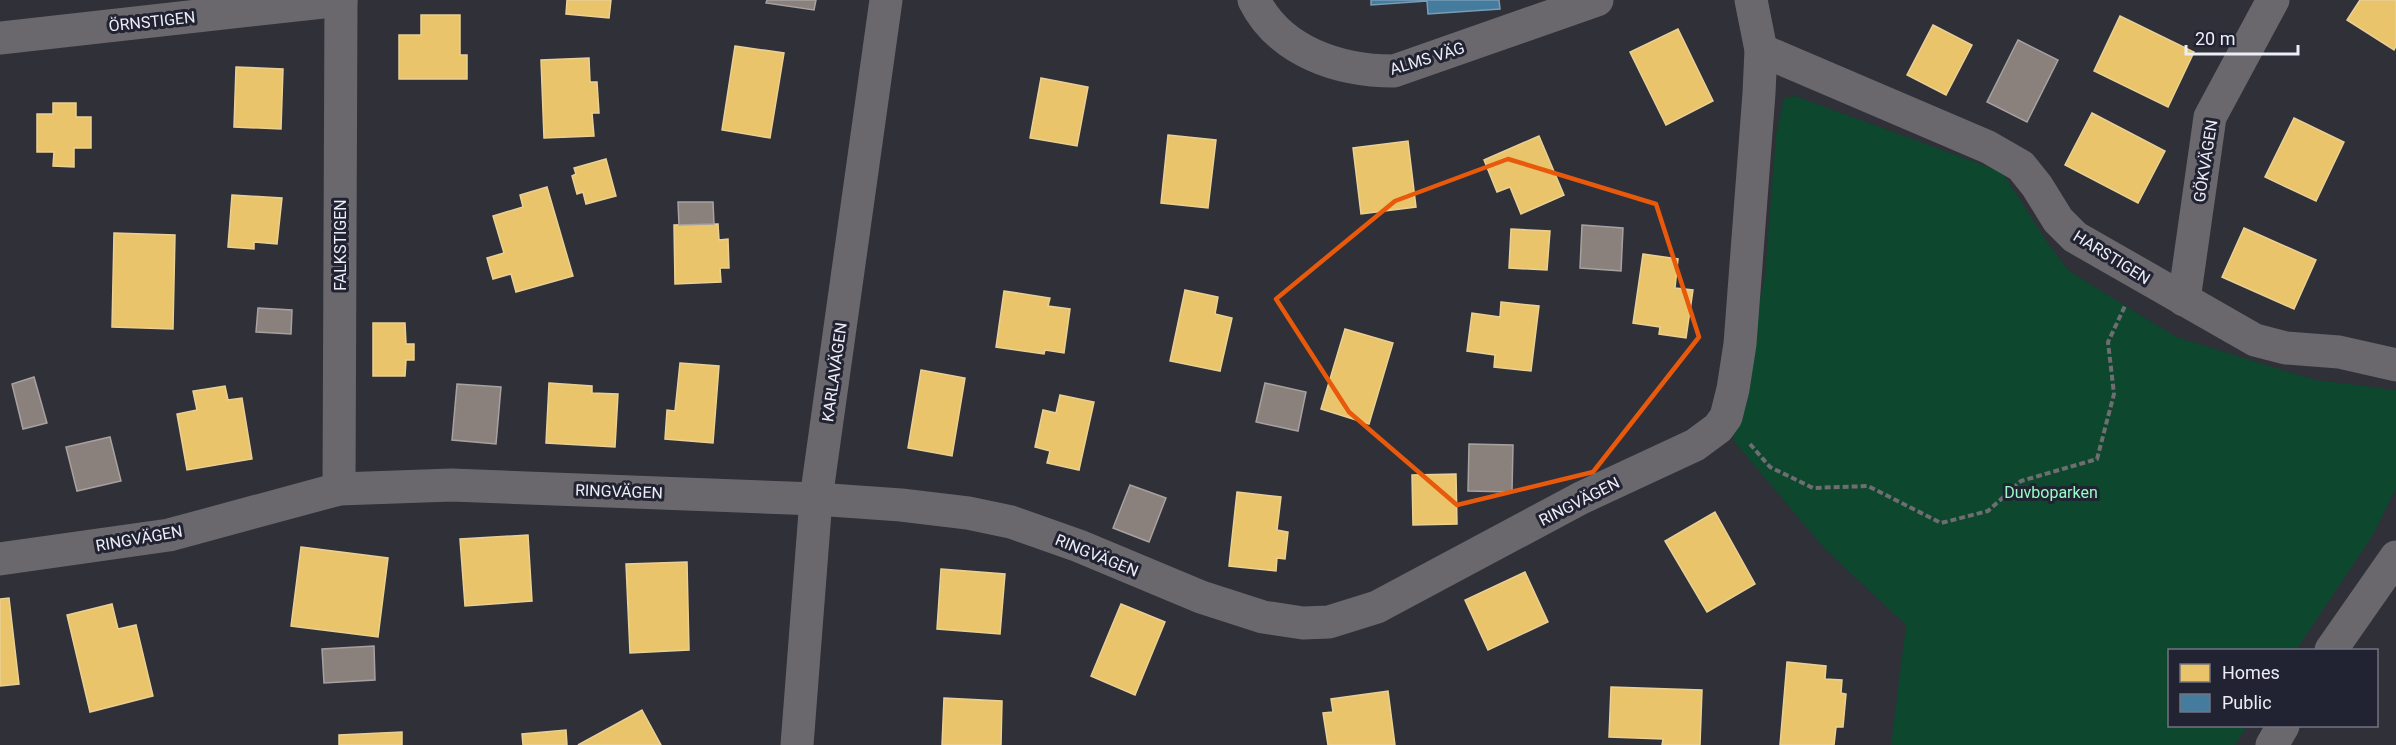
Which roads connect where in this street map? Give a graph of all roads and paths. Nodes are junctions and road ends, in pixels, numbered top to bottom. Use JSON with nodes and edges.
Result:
{"nodes":[{"id":1,"x":341,"y":0,"type":"edge"},
{"id":2,"x":886,"y":0,"type":"edge"},
{"id":3,"x":1597,"y":0,"type":"edge"},
{"id":4,"x":1751,"y":0,"type":"edge"},
{"id":5,"x":2273,"y":0,"type":"edge"},
{"id":6,"x":1258,"y":10,"type":"edge"},
{"id":7,"x":0,"y":38,"type":"edge"},
{"id":8,"x":1761,"y":50,"type":"junction"},
{"id":9,"x":2140,"y":275,"type":"junction"},
{"id":10,"x":2184,"y":300,"type":"junction"},
{"id":11,"x":2396,"y":365,"type":"edge"},
{"id":12,"x":1726,"y":417,"type":"junction"},
{"id":13,"x":339,"y":489,"type":"junction"},
{"id":14,"x":816,"y":499,"type":"junction"},
{"id":15,"x":2396,"y":557,"type":"edge"},
{"id":16,"x":0,"y":559,"type":"edge"},
{"id":17,"x":2332,"y":649,"type":"edge"},
{"id":18,"x":2282,"y":727,"type":"edge"},
{"id":19,"x":797,"y":745,"type":"edge"},
{"id":20,"x":2272,"y":745,"type":"edge"}],
"edges":[{"from":1,"to":7,"type":"street","name":"ÖRNSTIGEN"},
{"from":1,"to":13,"type":"street","name":"FALKSTIGEN"},
{"from":2,"to":14,"type":"street","name":"KARLAVÄGEN"},
{"from":3,"to":6,"type":"street","name":"ALMS VÄG"},
{"from":4,"to":8,"type":"street"},
{"from":5,"to":10,"type":"street","name":"GÖKVÄGEN"},
{"from":8,"to":9,"type":"street","name":"HARSTIGEN"},
{"from":8,"to":12,"type":"street"},
{"from":9,"to":10,"type":"street","name":"HARSTIGEN"},
{"from":9,"to":12,"type":"path"},
{"from":10,"to":11,"type":"street","name":"HARSTIGEN"},
{"from":12,"to":14,"type":"street","name":"RINGVÄGEN"},
{"from":13,"to":14,"type":"street","name":"RINGVÄGEN"},
{"from":13,"to":16,"type":"street","name":"RINGVÄGEN"},
{"from":14,"to":19,"type":"street","name":"KARLAVÄGEN"},
{"from":15,"to":17,"type":"street"},
{"from":18,"to":20,"type":"street"}]}
